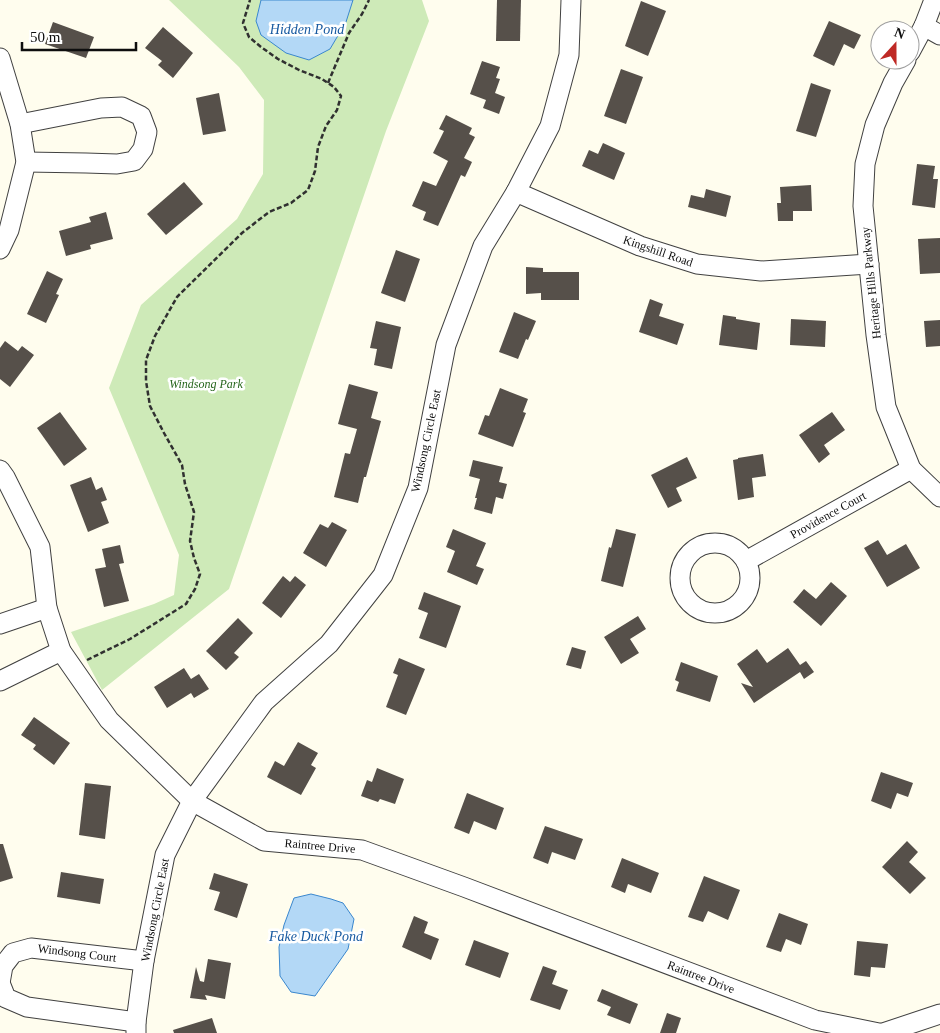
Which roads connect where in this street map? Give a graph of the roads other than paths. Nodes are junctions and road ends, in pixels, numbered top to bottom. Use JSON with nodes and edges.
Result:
{"nodes":[{"id":1,"x":572,"y":0,"type":"edge"},
{"id":2,"x":934,"y":0,"type":"edge"},
{"id":3,"x":932,"y":31,"type":"edge"},
{"id":4,"x":920,"y":42,"type":"edge"},
{"id":5,"x":0,"y":58,"type":"edge"},
{"id":6,"x":900,"y":70,"type":"edge"},
{"id":7,"x":20,"y":124,"type":"junction"},
{"id":8,"x":26,"y":162,"type":"junction"},
{"id":9,"x":516,"y":192,"type":"junction"},
{"id":10,"x":0,"y":250,"type":"edge"},
{"id":11,"x":869,"y":264,"type":"junction"},
{"id":12,"x":911,"y":469,"type":"junction"},
{"id":13,"x":0,"y":470,"type":"edge"},
{"id":14,"x":940,"y":497,"type":"edge"},
{"id":15,"x":746,"y":561,"type":"dead end"},
{"id":16,"x":47,"y":608,"type":"junction"},
{"id":17,"x":0,"y":624,"type":"edge"},
{"id":18,"x":61,"y":651,"type":"junction"},
{"id":19,"x":0,"y":681,"type":"edge"},
{"id":20,"x":192,"y":801,"type":"junction"},
{"id":21,"x":144,"y":961,"type":"junction"},
{"id":22,"x":0,"y":983,"type":"edge"},
{"id":23,"x":940,"y":1014,"type":"edge"},
{"id":24,"x":136,"y":1028,"type":"edge"},
{"id":25,"x":879,"y":1033,"type":"edge"},
{"id":26,"x":883,"y":1033,"type":"edge"}],
"edges":[{"from":1,"to":9,"type":"street","name":"Windsong Circle East"},
{"from":2,"to":3,"type":"street"},
{"from":3,"to":4,"type":"street"},
{"from":5,"to":7,"type":"street"},
{"from":6,"to":11,"type":"street","name":"Heritage Hills Parkway"},
{"from":7,"to":8,"type":"street"},
{"from":7,"to":8,"type":"street"},
{"from":8,"to":10,"type":"street"},
{"from":9,"to":11,"type":"street","name":"Kingshill Road"},
{"from":9,"to":20,"type":"street","name":"Windsong Circle East"},
{"from":11,"to":12,"type":"street","name":"Heritage Hills Parkway"},
{"from":12,"to":14,"type":"street","name":"Heritage Hills Parkway"},
{"from":12,"to":15,"type":"street","name":"Providence Court"},
{"from":13,"to":16,"type":"street","name":"Raintree Drive"},
{"from":16,"to":17,"type":"street"},
{"from":16,"to":18,"type":"street","name":"Raintree Drive"},
{"from":18,"to":19,"type":"street"},
{"from":18,"to":20,"type":"street","name":"Raintree Drive"},
{"from":20,"to":21,"type":"street","name":"Windsong Circle East"},
{"from":20,"to":25,"type":"street","name":"Raintree Drive"},
{"from":21,"to":22,"type":"street","name":"Windsong Court"},
{"from":21,"to":24,"type":"street","name":"Windsong Circle East"},
{"from":22,"to":24,"type":"street","name":"Windsong Court"},
{"from":23,"to":26,"type":"street"}]}
